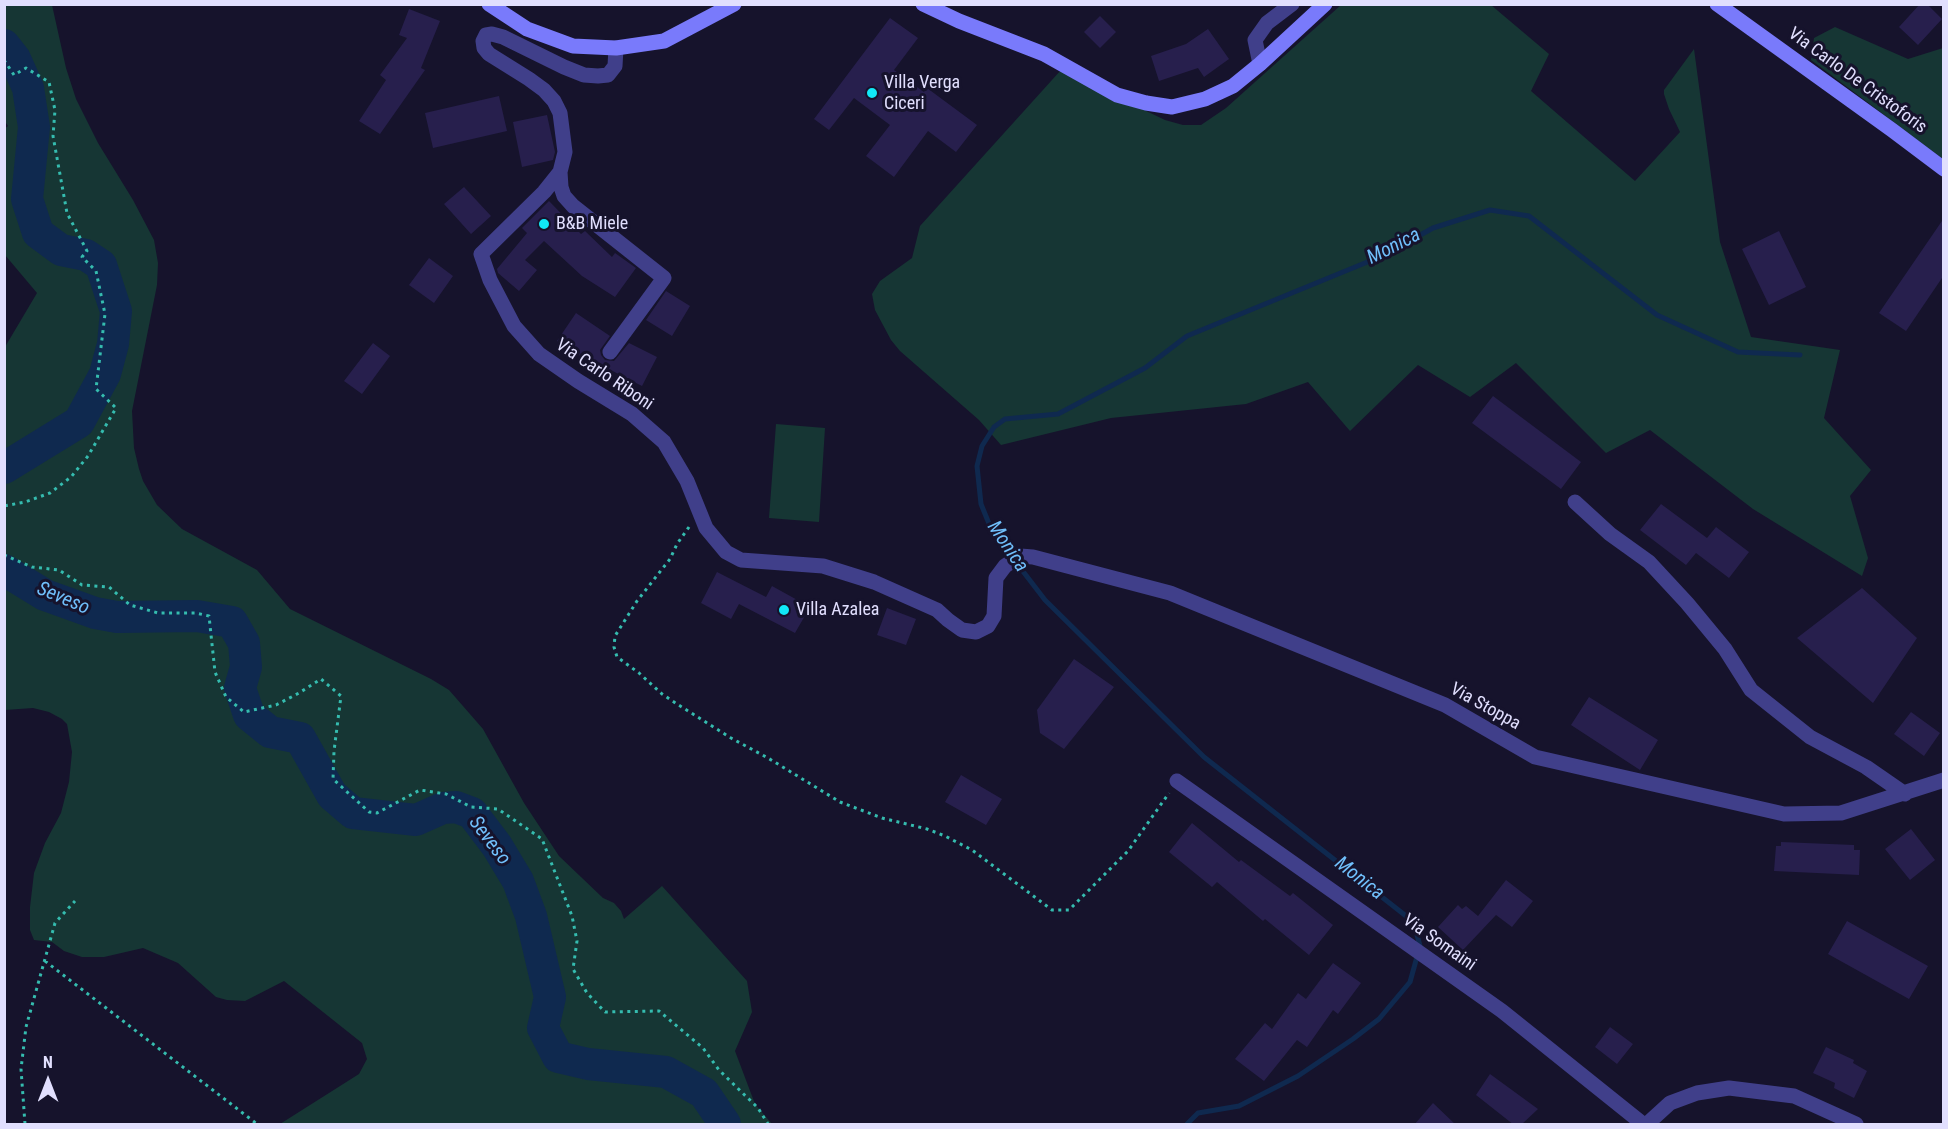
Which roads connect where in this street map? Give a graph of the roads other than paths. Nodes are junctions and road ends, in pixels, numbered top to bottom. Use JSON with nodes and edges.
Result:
{"nodes":[{"id":1,"x":489,"y":4,"type":"edge"},
{"id":2,"x":734,"y":4,"type":"edge"},
{"id":3,"x":1292,"y":4,"type":"edge"},
{"id":4,"x":1325,"y":4,"type":"edge"},
{"id":5,"x":1717,"y":4,"type":"edge"},
{"id":6,"x":927,"y":6,"type":"edge"},
{"id":7,"x":616,"y":48,"type":"junction"},
{"id":8,"x":1260,"y":64,"type":"junction"},
{"id":9,"x":1944,"y":169,"type":"edge"},
{"id":10,"x":560,"y":172,"type":"junction"},
{"id":11,"x":610,"y":352,"type":"dead end"},
{"id":12,"x":1575,"y":502,"type":"dead end"},
{"id":13,"x":1020,"y":556,"type":"joint"},
{"id":14,"x":1944,"y":780,"type":"edge"},
{"id":15,"x":1177,"y":781,"type":"road end"},
{"id":16,"x":1905,"y":794,"type":"junction"},
{"id":17,"x":1645,"y":1125,"type":"edge"},
{"id":18,"x":1856,"y":1125,"type":"edge"}],
"edges":[{"from":1,"to":7,"type":"main road"},
{"from":2,"to":7,"type":"main road"},
{"from":3,"to":8,"type":"street"},
{"from":4,"to":8,"type":"main road"},
{"from":5,"to":9,"type":"main road","name":"Via Carlo De Cristoforis"},
{"from":6,"to":8,"type":"main road"},
{"from":7,"to":10,"type":"street"},
{"from":10,"to":11,"type":"street"},
{"from":10,"to":13,"type":"street","name":"Via Carlo Riboni"},
{"from":12,"to":16,"type":"street"},
{"from":13,"to":16,"type":"street","name":"Via Stoppa"},
{"from":14,"to":16,"type":"street","name":"Via Stoppa"},
{"from":15,"to":17,"type":"street","name":"Via Somaini"},
{"from":17,"to":18,"type":"street"}]}
